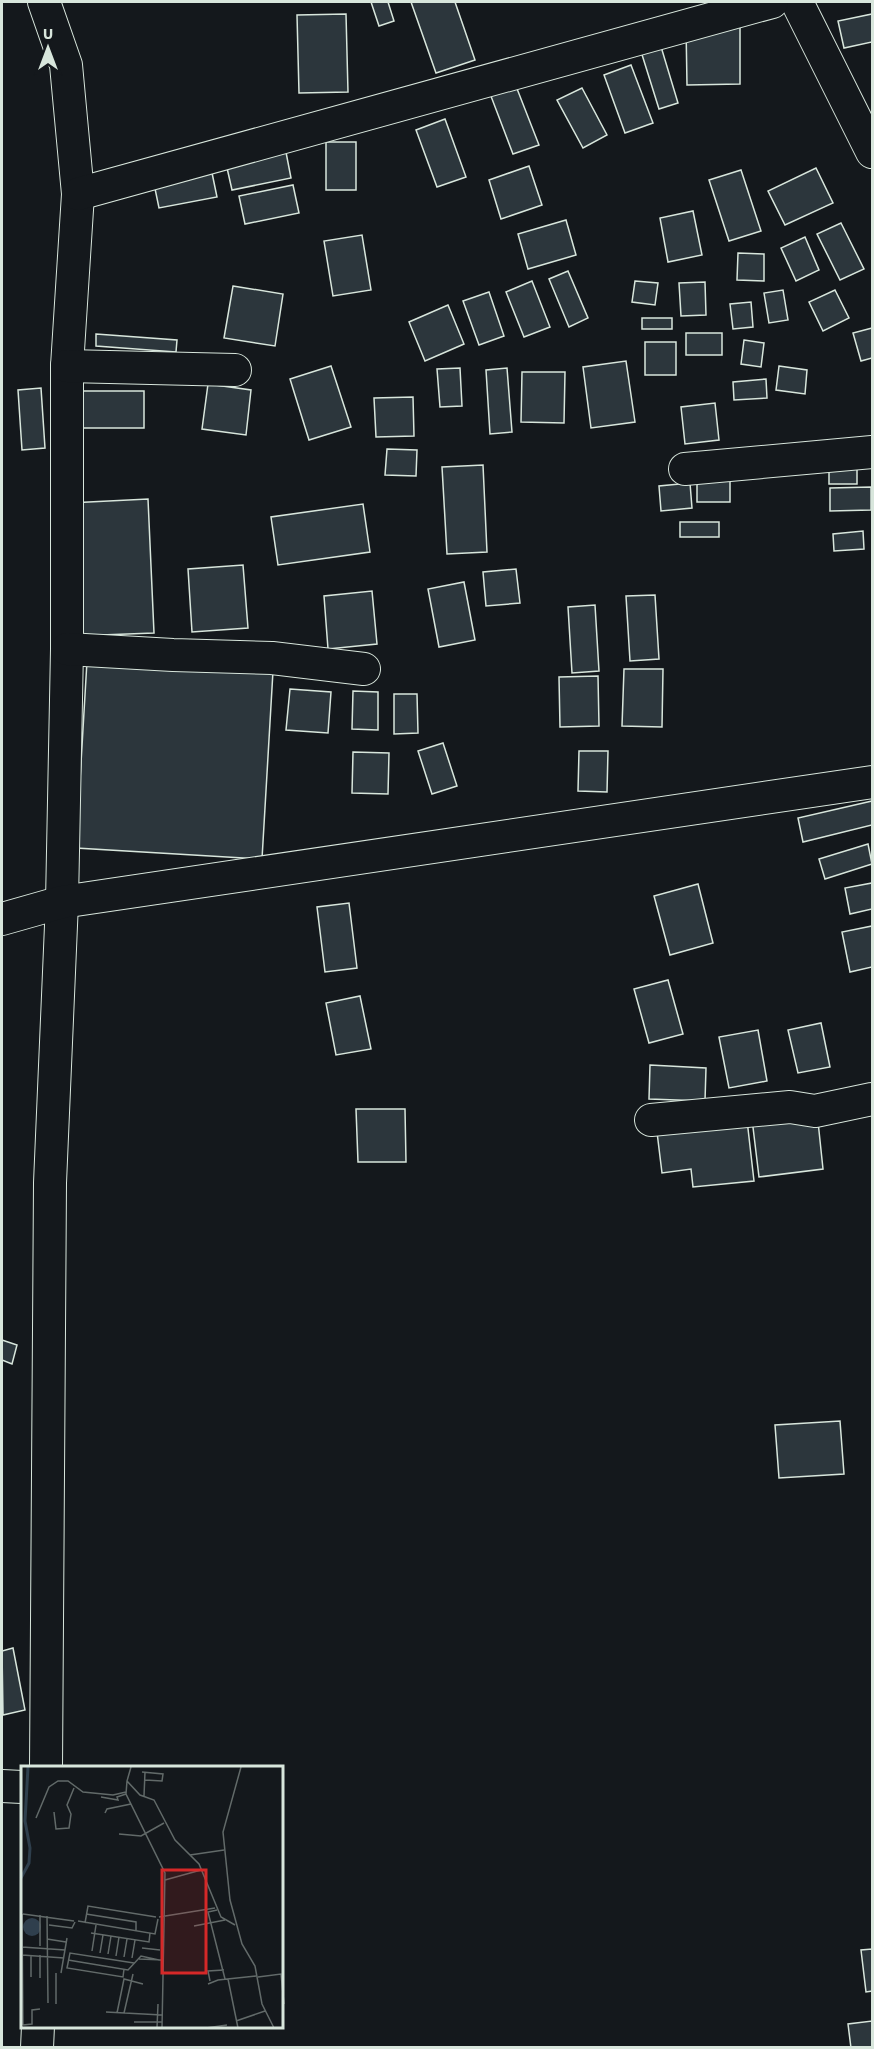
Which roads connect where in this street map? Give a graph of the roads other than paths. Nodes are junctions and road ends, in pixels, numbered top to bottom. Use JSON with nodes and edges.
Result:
{"nodes":[{"id":1,"x":44,"y":2,"type":"edge"},
{"id":2,"x":772,"y":2,"type":"edge"},
{"id":3,"x":797,"y":2,"type":"edge"},
{"id":4,"x":873,"y":152,"type":"edge"},
{"id":5,"x":78,"y":194,"type":"junction"},
{"id":6,"x":67,"y":366,"type":"junction"},
{"id":7,"x":235,"y":370,"type":"dead end"},
{"id":8,"x":873,"y":452,"type":"edge"},
{"id":9,"x":685,"y":470,"type":"dead end"},
{"id":10,"x":67,"y":648,"type":"junction"},
{"id":11,"x":364,"y":669,"type":"dead end"},
{"id":12,"x":873,"y":782,"type":"edge"},
{"id":13,"x":62,"y":902,"type":"junction"},
{"id":14,"x":2,"y":919,"type":"edge"},
{"id":15,"x":873,"y":1099,"type":"edge"},
{"id":16,"x":651,"y":1120,"type":"dead end"},
{"id":17,"x":46,"y":1766,"type":"edge"},
{"id":18,"x":2,"y":1786,"type":"edge"},
{"id":19,"x":21,"y":1787,"type":"edge"},
{"id":20,"x":38,"y":2028,"type":"edge"},
{"id":21,"x":37,"y":2048,"type":"edge"}],
"edges":[{"from":1,"to":5,"type":"street"},
{"from":2,"to":5,"type":"street"},
{"from":3,"to":4,"type":"street"},
{"from":5,"to":6,"type":"street"},
{"from":6,"to":7,"type":"street"},
{"from":6,"to":10,"type":"street"},
{"from":8,"to":9,"type":"street"},
{"from":10,"to":11,"type":"street"},
{"from":10,"to":13,"type":"street"},
{"from":12,"to":13,"type":"street"},
{"from":13,"to":14,"type":"street"},
{"from":13,"to":17,"type":"street"},
{"from":15,"to":16,"type":"street"},
{"from":18,"to":19,"type":"street"},
{"from":20,"to":21,"type":"street"}]}
